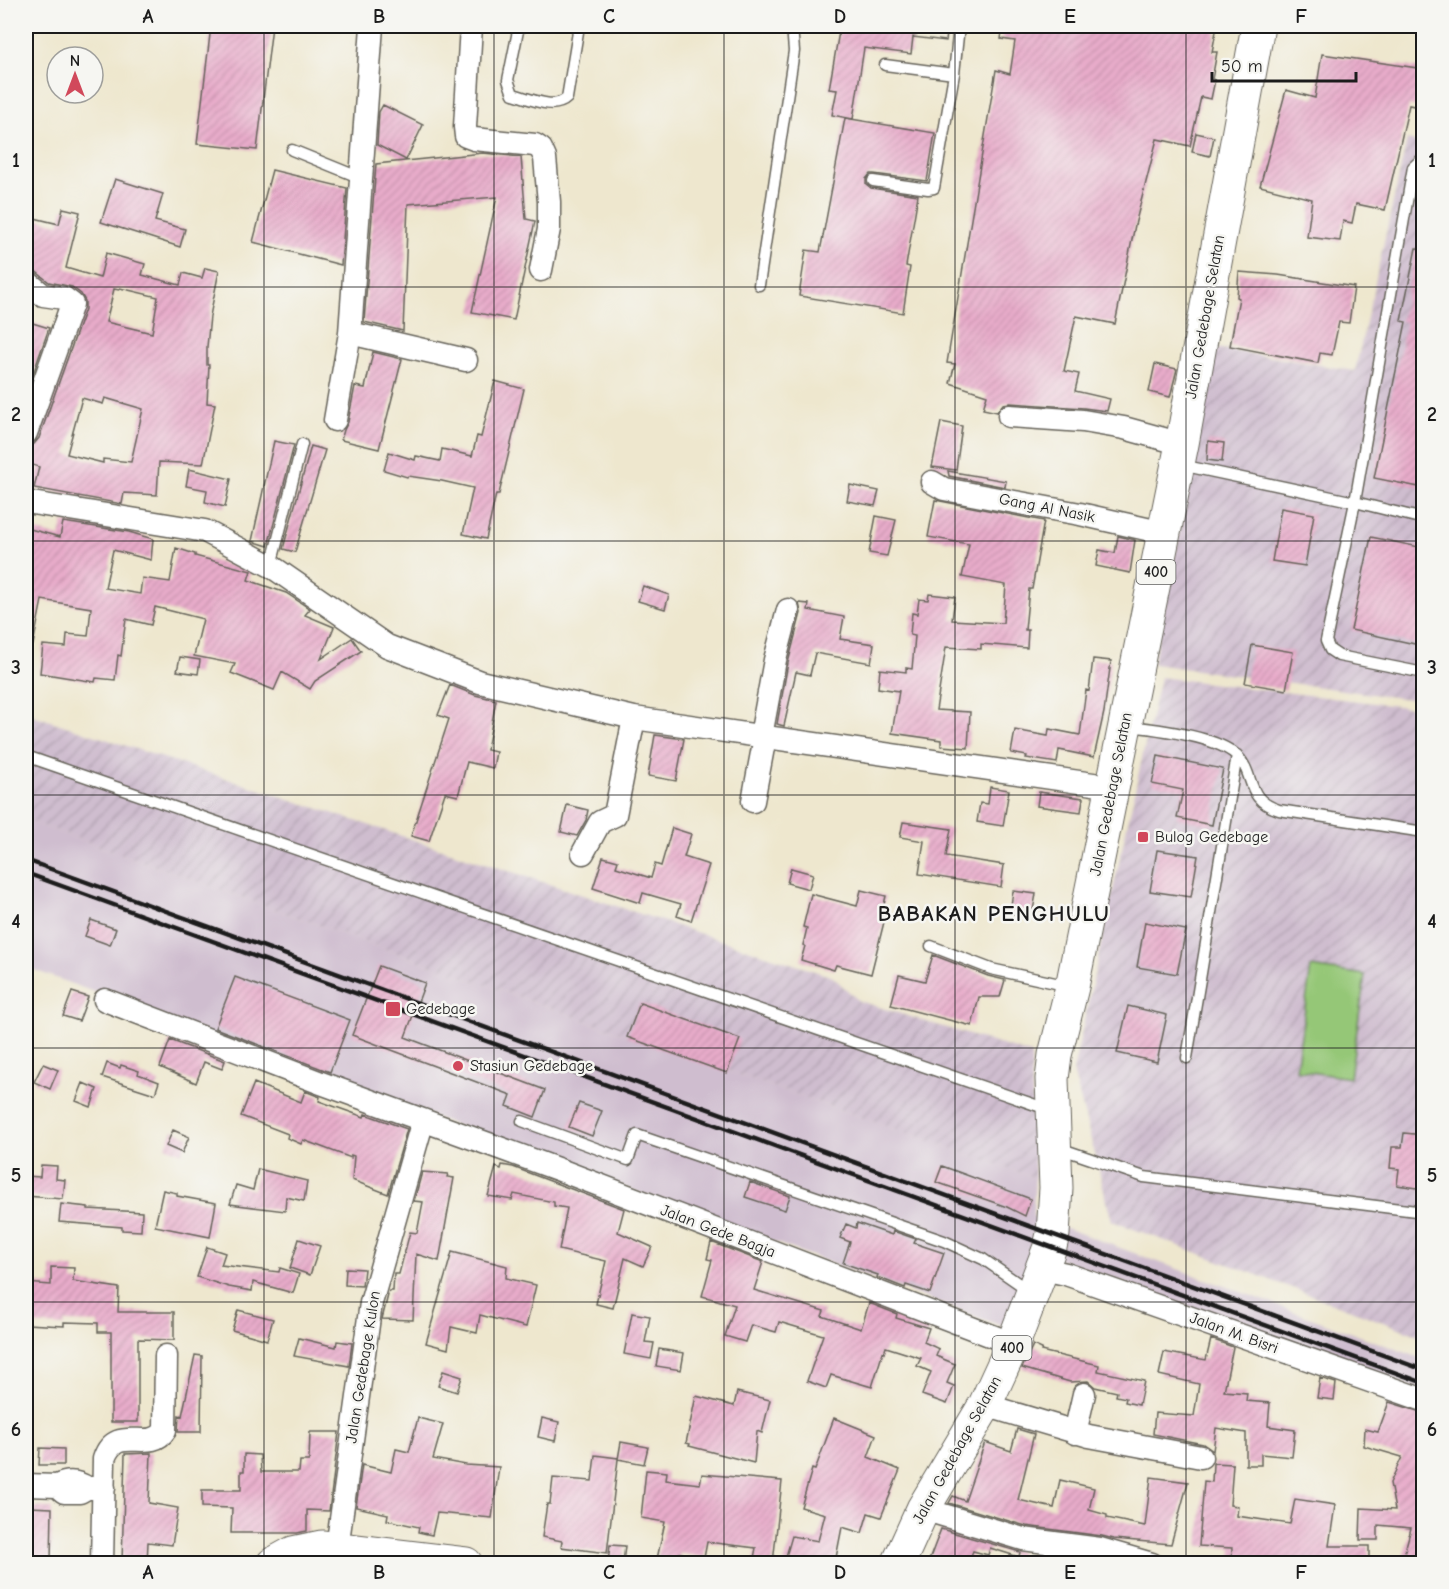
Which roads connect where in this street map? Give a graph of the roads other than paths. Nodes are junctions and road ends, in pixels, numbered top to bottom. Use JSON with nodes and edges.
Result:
{"nodes":[{"id":1,"x":372,"y":26,"type":"edge"},
{"id":2,"x":471,"y":26,"type":"edge"},
{"id":3,"x":519,"y":26,"type":"edge"},
{"id":4,"x":579,"y":26,"type":"edge"},
{"id":5,"x":792,"y":26,"type":"edge"},
{"id":6,"x":959,"y":26,"type":"edge"},
{"id":7,"x":1257,"y":28,"type":"edge"},
{"id":8,"x":885,"y":65,"type":"dead end"},
{"id":9,"x":954,"y":74,"type":"junction"},
{"id":10,"x":292,"y":150,"type":"dead end"},
{"id":11,"x":1424,"y":157,"type":"edge"},
{"id":12,"x":361,"y":178,"type":"junction"},
{"id":13,"x":873,"y":182,"type":"dead end"},
{"id":14,"x":541,"y":270,"type":"dead end"},
{"id":15,"x":26,"y":281,"type":"edge"},
{"id":16,"x":759,"y":285,"type":"dead end"},
{"id":17,"x":350,"y":333,"type":"junction"},
{"id":18,"x":466,"y":360,"type":"dead end"},
{"id":19,"x":1009,"y":416,"type":"dead end"},
{"id":20,"x":335,"y":420,"type":"dead end"},
{"id":21,"x":26,"y":433,"type":"edge"},
{"id":22,"x":302,"y":444,"type":"dead end"},
{"id":23,"x":1180,"y":454,"type":"junction"},
{"id":24,"x":932,"y":482,"type":"dead end"},
{"id":25,"x":26,"y":502,"type":"edge"},
{"id":26,"x":1355,"y":502,"type":"junction"},
{"id":27,"x":1424,"y":519,"type":"edge"},
{"id":28,"x":1164,"y":533,"type":"junction"},
{"id":29,"x":271,"y":566,"type":"junction"},
{"id":30,"x":788,"y":610,"type":"dead end"},
{"id":31,"x":1424,"y":673,"type":"edge"},
{"id":32,"x":634,"y":718,"type":"junction"},
{"id":33,"x":1125,"y":725,"type":"junction"},
{"id":34,"x":763,"y":736,"type":"junction"},
{"id":35,"x":1237,"y":755,"type":"junction"},
{"id":36,"x":26,"y":756,"type":"edge"},
{"id":37,"x":1114,"y":787,"type":"junction"},
{"id":38,"x":753,"y":801,"type":"dead end"},
{"id":39,"x":1424,"y":832,"type":"edge"},
{"id":40,"x":583,"y":853,"type":"dead end"},
{"id":41,"x":931,"y":946,"type":"dead end"},
{"id":42,"x":1072,"y":987,"type":"junction"},
{"id":43,"x":105,"y":1000,"type":"dead end"},
{"id":44,"x":1187,"y":1058,"type":"dead end"},
{"id":45,"x":1053,"y":1111,"type":"junction"},
{"id":46,"x":423,"y":1120,"type":"junction"},
{"id":47,"x":522,"y":1121,"type":"dead end"},
{"id":48,"x":1064,"y":1150,"type":"junction"},
{"id":49,"x":1424,"y":1212,"type":"edge"},
{"id":50,"x":1038,"y":1281,"type":"junction"},
{"id":51,"x":1013,"y":1344,"type":"junction"},
{"id":52,"x":166,"y":1356,"type":"dead end"},
{"id":53,"x":1084,"y":1394,"type":"dead end"},
{"id":54,"x":1424,"y":1400,"type":"edge"},
{"id":55,"x":985,"y":1405,"type":"junction"},
{"id":56,"x":1075,"y":1433,"type":"junction"},
{"id":57,"x":1201,"y":1456,"type":"dead end"},
{"id":58,"x":26,"y":1485,"type":"edge"},
{"id":59,"x":95,"y":1488,"type":"junction"},
{"id":60,"x":923,"y":1509,"type":"junction"},
{"id":61,"x":337,"y":1548,"type":"junction"},
{"id":62,"x":450,"y":1562,"type":"edge"},
{"id":63,"x":102,"y":1563,"type":"edge"},
{"id":64,"x":273,"y":1563,"type":"edge"},
{"id":65,"x":898,"y":1563,"type":"edge"},
{"id":66,"x":1152,"y":1563,"type":"edge"}],
"edges":[{"from":1,"to":12,"type":"street"},
{"from":2,"to":14,"type":"street"},
{"from":3,"to":4,"type":"lane"},
{"from":5,"to":16,"type":"lane"},
{"from":6,"to":9,"type":"lane"},
{"from":7,"to":23,"type":"main road","name":"Jalan Gedebage Selatan","number":"400"},
{"from":8,"to":9,"type":"lane"},
{"from":9,"to":13,"type":"lane"},
{"from":10,"to":12,"type":"lane"},
{"from":11,"to":26,"type":"lane"},
{"from":12,"to":17,"type":"street"},
{"from":15,"to":21,"type":"street"},
{"from":17,"to":18,"type":"street"},
{"from":17,"to":20,"type":"street"},
{"from":19,"to":23,"type":"street"},
{"from":22,"to":29,"type":"lane"},
{"from":23,"to":26,"type":"lane"},
{"from":23,"to":28,"type":"main road","name":"Jalan Gedebage Selatan","number":"400"},
{"from":24,"to":28,"type":"street","name":"Gang Al Nasik"},
{"from":25,"to":29,"type":"street"},
{"from":26,"to":27,"type":"lane"},
{"from":26,"to":31,"type":"lane"},
{"from":28,"to":33,"type":"main road","name":"Jalan Gedebage Selatan","number":"400"},
{"from":29,"to":32,"type":"street"},
{"from":30,"to":34,"type":"street"},
{"from":32,"to":34,"type":"street"},
{"from":32,"to":40,"type":"street"},
{"from":33,"to":35,"type":"lane"},
{"from":33,"to":37,"type":"main road","name":"Jalan Gedebage Selatan","number":"400"},
{"from":34,"to":37,"type":"street"},
{"from":34,"to":38,"type":"street"},
{"from":35,"to":39,"type":"lane"},
{"from":35,"to":44,"type":"lane"},
{"from":36,"to":45,"type":"lane"},
{"from":37,"to":42,"type":"main road","name":"Jalan Gedebage Selatan","number":"400"},
{"from":41,"to":42,"type":"lane"},
{"from":42,"to":45,"type":"main road","name":"Jalan Gedebage Selatan","number":"400"},
{"from":43,"to":46,"type":"street","name":"Jalan Gede Bagja"},
{"from":45,"to":48,"type":"main road","name":"Jalan Gedebage Selatan","number":"400"},
{"from":46,"to":51,"type":"street","name":"Jalan Gede Bagja"},
{"from":46,"to":61,"type":"street","name":"Jalan Gedebage Kulon"},
{"from":47,"to":50,"type":"lane"},
{"from":48,"to":49,"type":"lane"},
{"from":48,"to":50,"type":"main road","name":"Jalan Gedebage Selatan","number":"400"},
{"from":50,"to":51,"type":"main road","name":"Jalan Gedebage Selatan","number":"400"},
{"from":50,"to":54,"type":"street","name":"Jalan M. Bisri"},
{"from":51,"to":55,"type":"main road","name":"Jalan Gedebage Selatan","number":"400"},
{"from":52,"to":59,"type":"street"},
{"from":53,"to":56,"type":"street"},
{"from":55,"to":56,"type":"street"},
{"from":55,"to":60,"type":"main road","name":"Jalan Gedebage Selatan","number":"400"},
{"from":56,"to":57,"type":"street"},
{"from":58,"to":59,"type":"street"},
{"from":59,"to":63,"type":"street"},
{"from":60,"to":65,"type":"main road","name":"Jalan Gedebage Selatan","number":"400"},
{"from":60,"to":66,"type":"street"},
{"from":61,"to":62,"type":"main road"},
{"from":61,"to":64,"type":"main road"}]}
